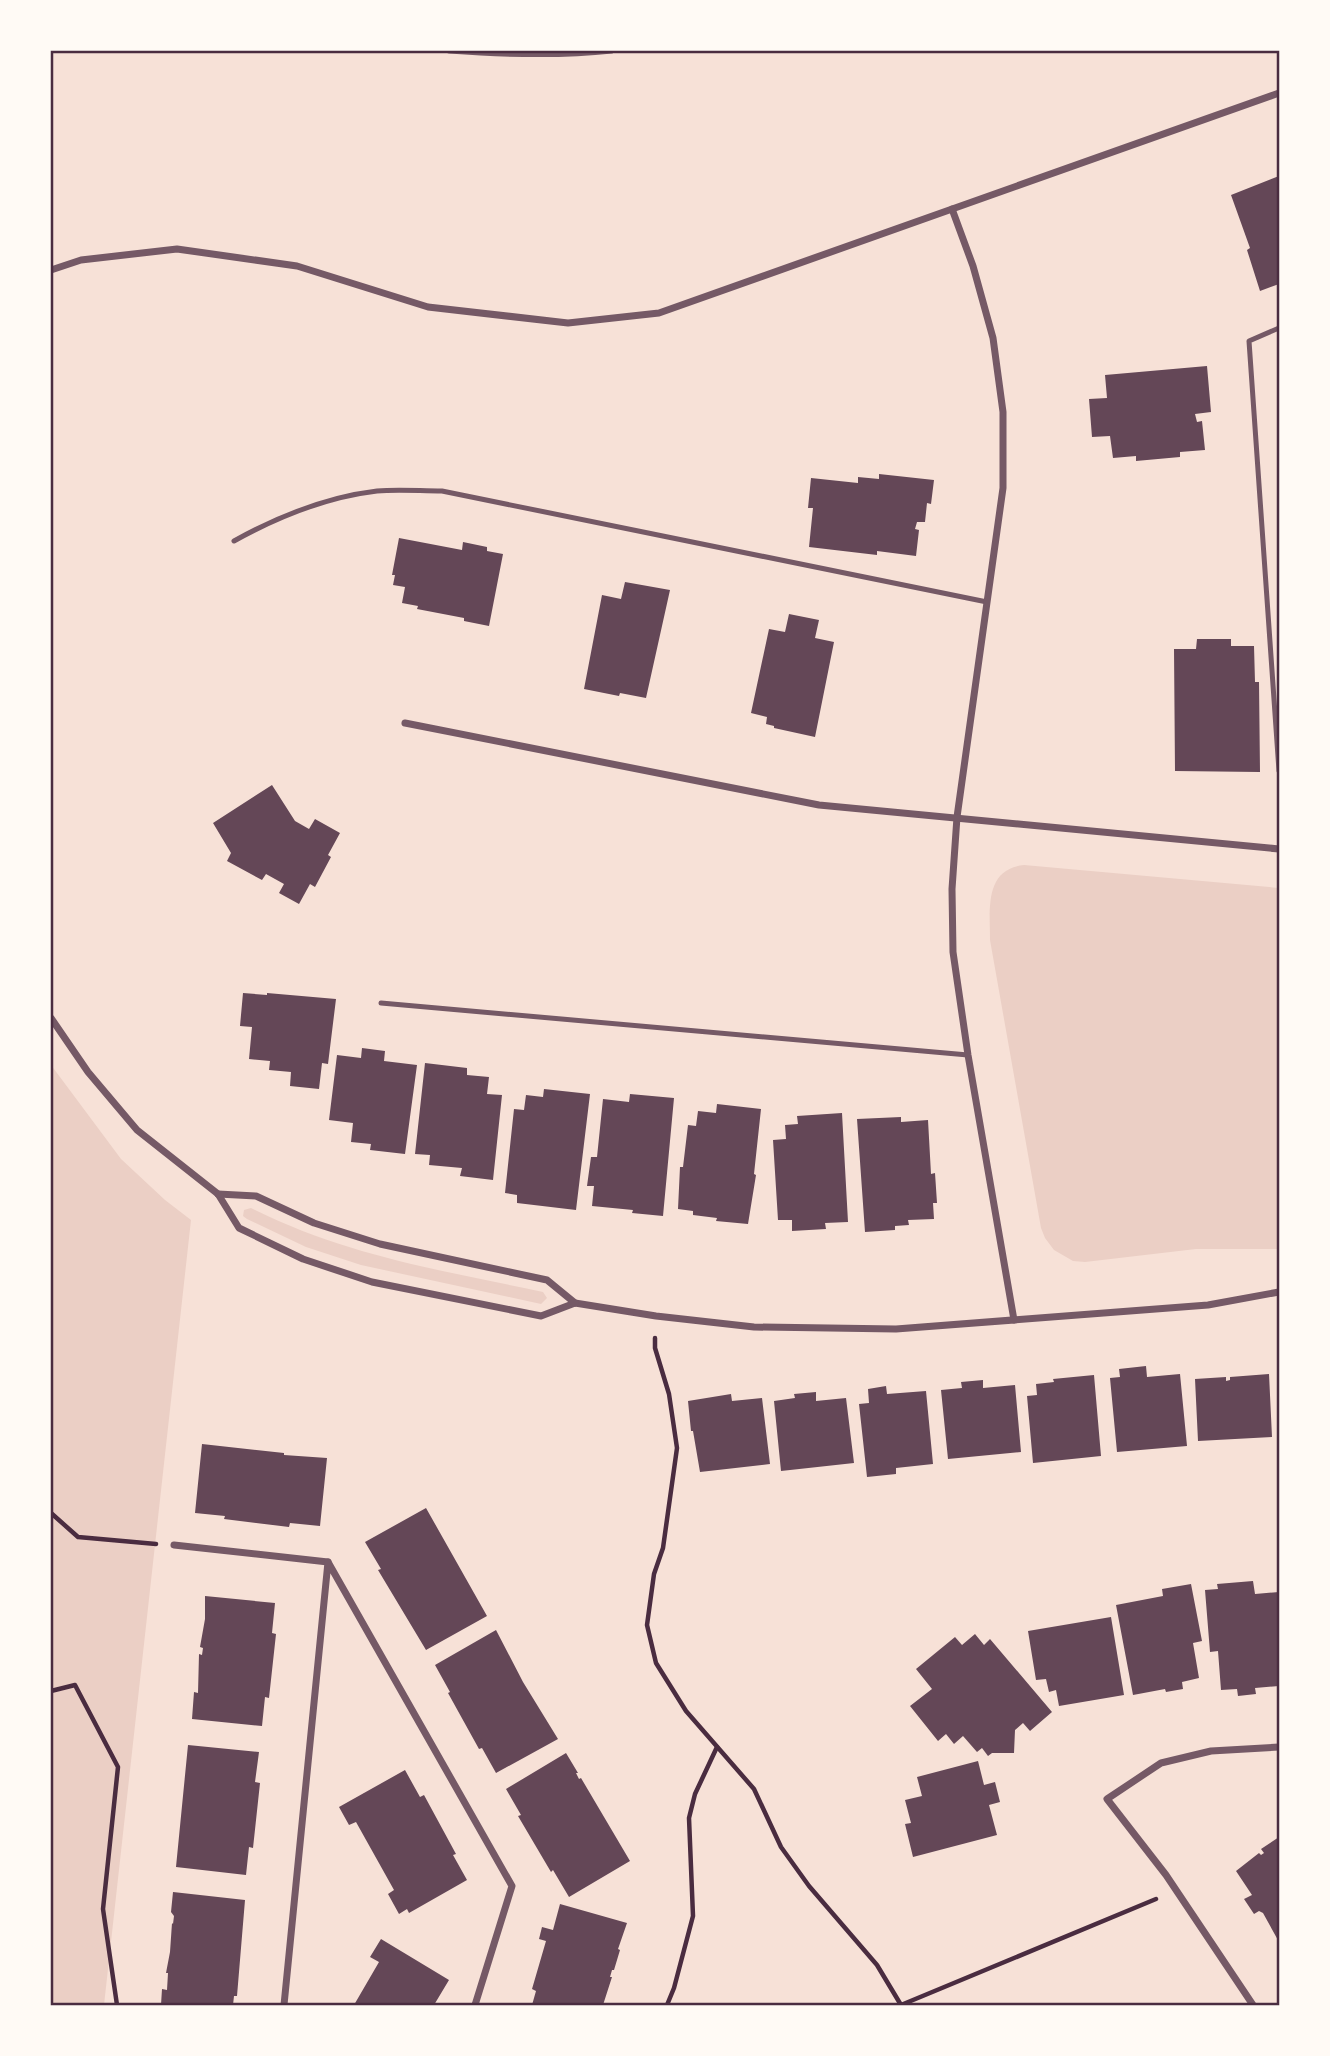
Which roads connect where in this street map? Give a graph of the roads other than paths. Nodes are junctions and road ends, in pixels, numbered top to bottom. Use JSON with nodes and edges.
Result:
{"nodes":[{"id":1,"x":449,"y":51,"type":"edge"},
{"id":2,"x":612,"y":51,"type":"edge"},
{"id":3,"x":1279,"y":93,"type":"edge"},
{"id":4,"x":952,"y":209,"type":"junction"},
{"id":5,"x":51,"y":270,"type":"edge"},
{"id":6,"x":1279,"y":328,"type":"edge"},
{"id":7,"x":234,"y":541,"type":"dead end"},
{"id":8,"x":987,"y":602,"type":"junction"},
{"id":9,"x":405,"y":723,"type":"dead end"},
{"id":10,"x":1279,"y":771,"type":"edge"},
{"id":11,"x":957,"y":817,"type":"junction"},
{"id":12,"x":1279,"y":849,"type":"edge"},
{"id":13,"x":381,"y":1003,"type":"dead end"},
{"id":14,"x":51,"y":1018,"type":"edge"},
{"id":15,"x":968,"y":1055,"type":"junction"},
{"id":16,"x":218,"y":1194,"type":"junction"},
{"id":17,"x":1279,"y":1292,"type":"edge"},
{"id":18,"x":575,"y":1304,"type":"junction"},
{"id":19,"x":1014,"y":1320,"type":"junction"},
{"id":20,"x":174,"y":1545,"type":"road end"},
{"id":21,"x":328,"y":1562,"type":"junction"},
{"id":22,"x":1279,"y":1747,"type":"edge"},
{"id":23,"x":284,"y":2005,"type":"edge"},
{"id":24,"x":475,"y":2005,"type":"edge"},
{"id":25,"x":1253,"y":2005,"type":"edge"}],
"edges":[{"from":1,"to":2,"type":"lane"},
{"from":3,"to":4,"type":"street"},
{"from":4,"to":5,"type":"street"},
{"from":4,"to":8,"type":"street"},
{"from":6,"to":10,"type":"lane"},
{"from":7,"to":8,"type":"lane"},
{"from":8,"to":11,"type":"street"},
{"from":9,"to":11,"type":"street"},
{"from":11,"to":12,"type":"street"},
{"from":11,"to":15,"type":"street"},
{"from":13,"to":15,"type":"lane"},
{"from":14,"to":16,"type":"street"},
{"from":15,"to":19,"type":"street"},
{"from":16,"to":18,"type":"street"},
{"from":16,"to":18,"type":"street"},
{"from":17,"to":19,"type":"street"},
{"from":18,"to":19,"type":"street"},
{"from":20,"to":21,"type":"street"},
{"from":21,"to":23,"type":"street"},
{"from":21,"to":24,"type":"street"},
{"from":22,"to":25,"type":"street"}]}
